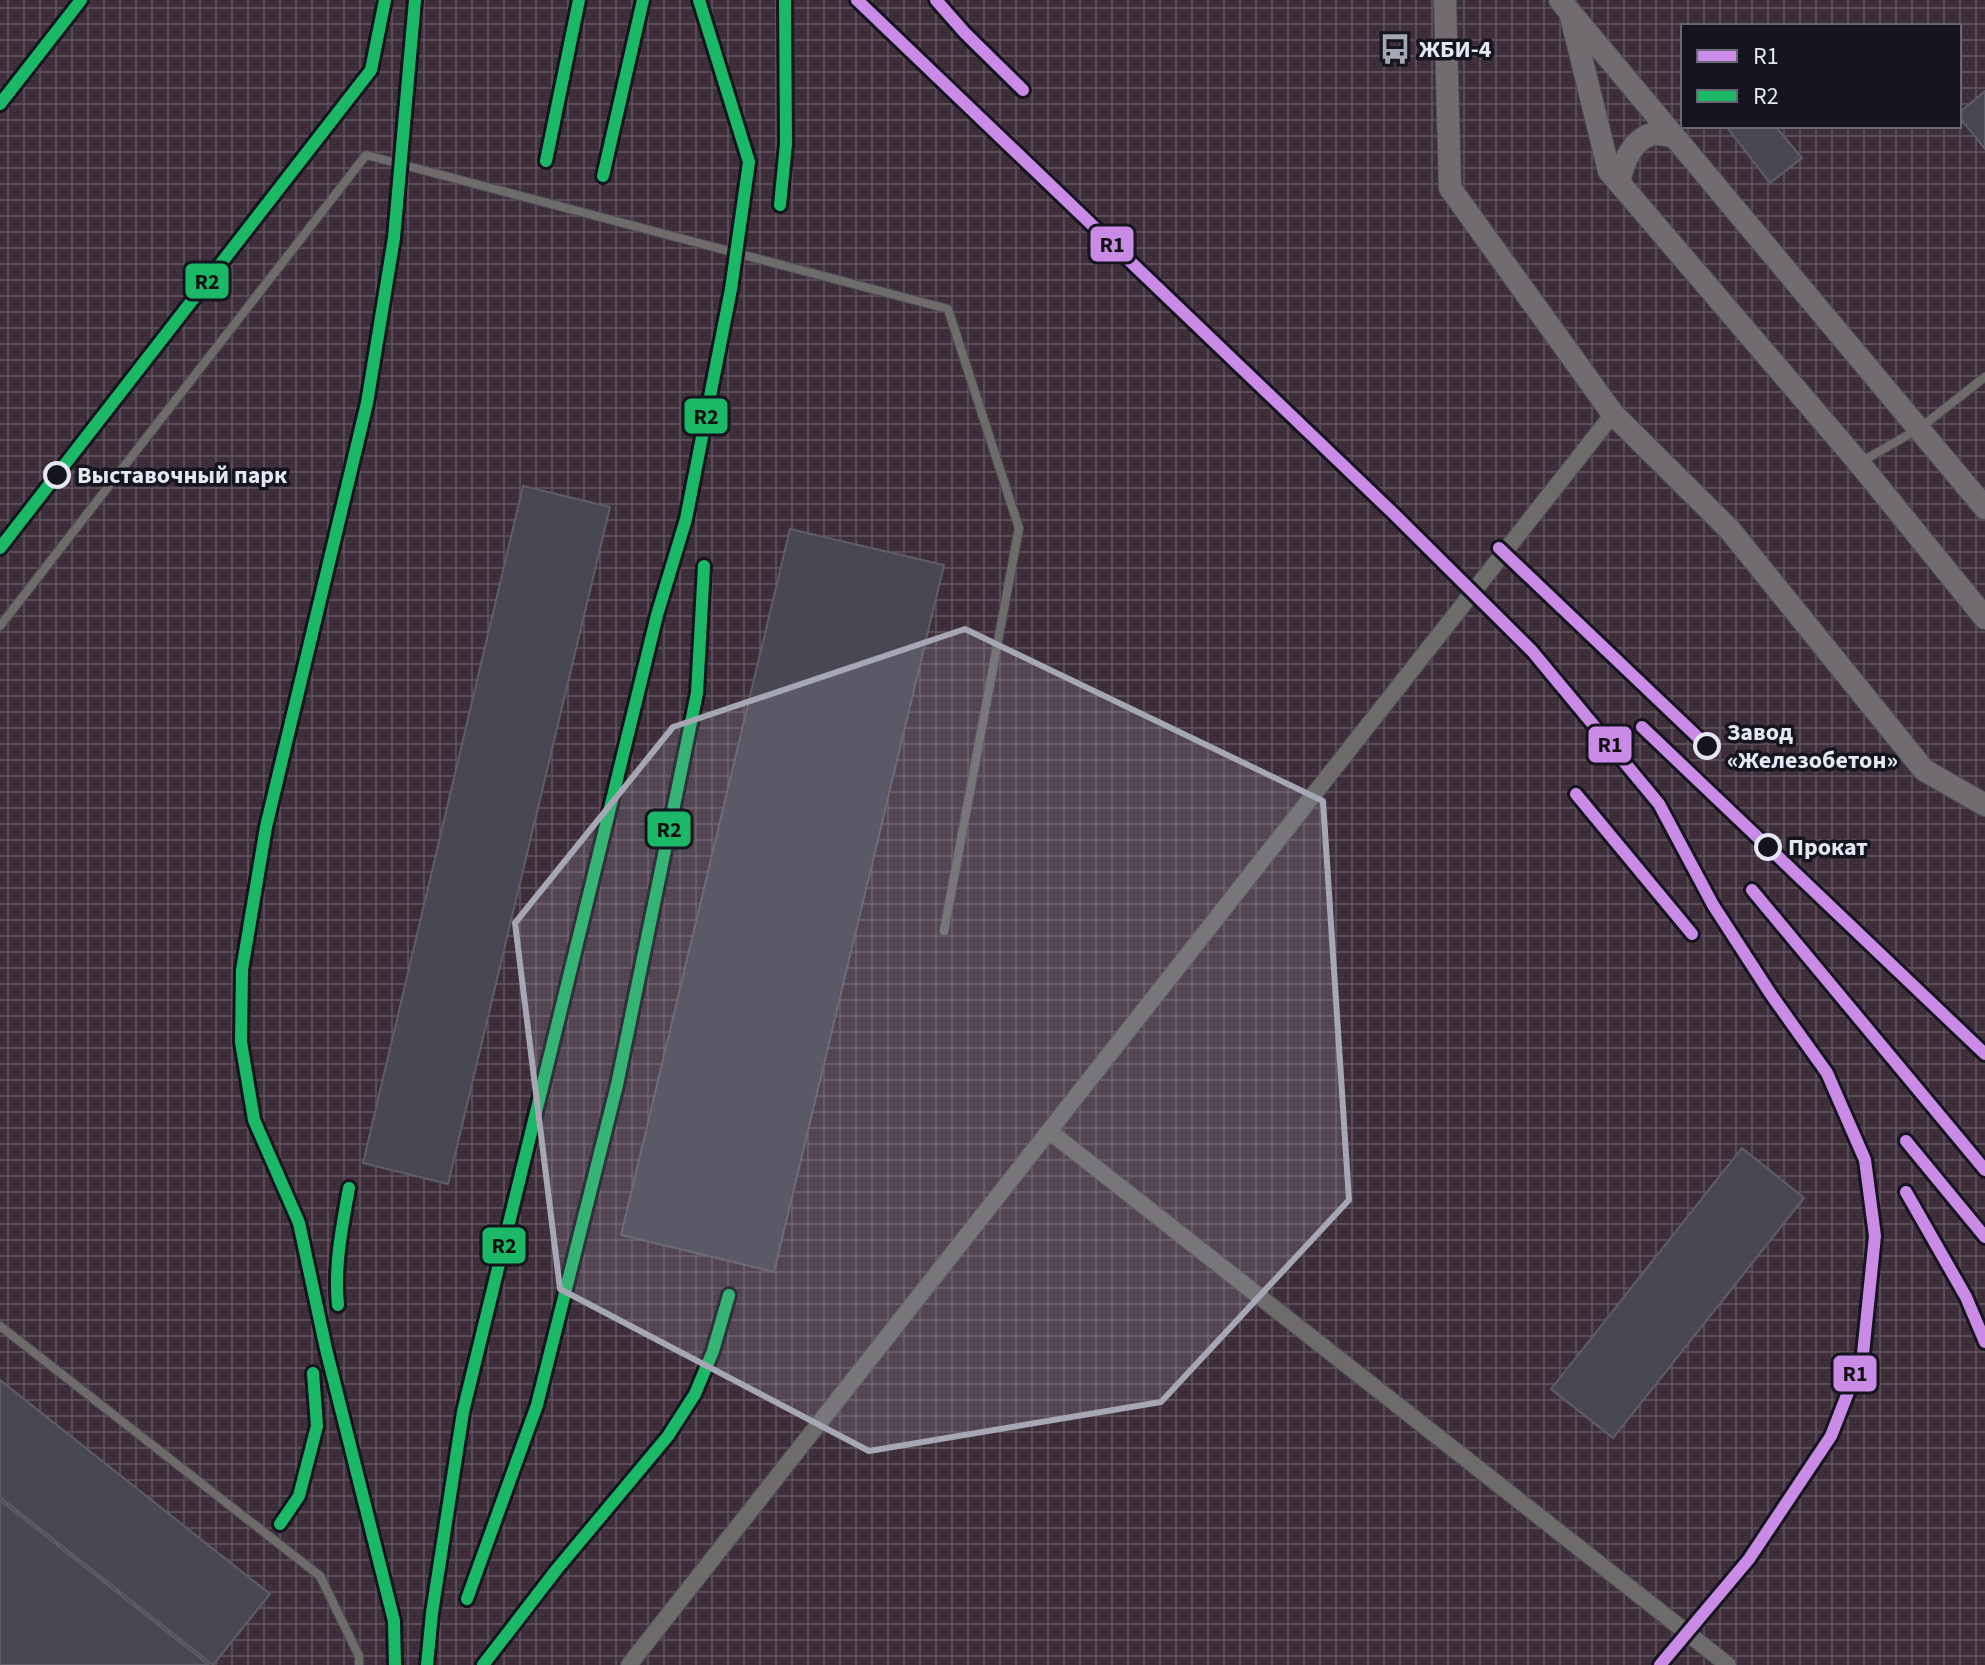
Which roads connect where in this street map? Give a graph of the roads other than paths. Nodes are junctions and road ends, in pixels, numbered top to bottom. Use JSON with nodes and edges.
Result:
{"nodes":[{"id":1,"x":1445,"y":0,"type":"edge"},
{"id":2,"x":1565,"y":6,"type":"edge"},
{"id":3,"x":1673,"y":136,"type":"junction"},
{"id":4,"x":1619,"y":182,"type":"junction"},
{"id":5,"x":1985,"y":377,"type":"edge"},
{"id":6,"x":1613,"y":414,"type":"junction"},
{"id":7,"x":1920,"y":428,"type":"junction"},
{"id":8,"x":1859,"y":463,"type":"junction"},
{"id":9,"x":1985,"y":508,"type":"edge"},
{"id":10,"x":1985,"y":618,"type":"edge"},
{"id":11,"x":0,"y":626,"type":"edge"},
{"id":12,"x":1985,"y":805,"type":"edge"},
{"id":13,"x":944,"y":931,"type":"dead end"},
{"id":14,"x":1049,"y":1131,"type":"junction"},
{"id":15,"x":0,"y":1326,"type":"edge"},
{"id":16,"x":359,"y":1665,"type":"edge"},
{"id":17,"x":629,"y":1665,"type":"edge"},
{"id":18,"x":1728,"y":1665,"type":"edge"}],
"edges":[{"from":1,"to":6,"type":"street"},
{"from":2,"to":3,"type":"street"},
{"from":2,"to":4,"type":"street"},
{"from":3,"to":4,"type":"street"},
{"from":3,"to":7,"type":"street"},
{"from":4,"to":8,"type":"street"},
{"from":5,"to":7,"type":"lane"},
{"from":6,"to":12,"type":"street"},
{"from":6,"to":14,"type":"street"},
{"from":7,"to":8,"type":"lane"},
{"from":7,"to":9,"type":"street"},
{"from":8,"to":10,"type":"street"},
{"from":11,"to":13,"type":"lane"},
{"from":14,"to":17,"type":"street"},
{"from":14,"to":18,"type":"street"},
{"from":15,"to":16,"type":"lane"}]}
